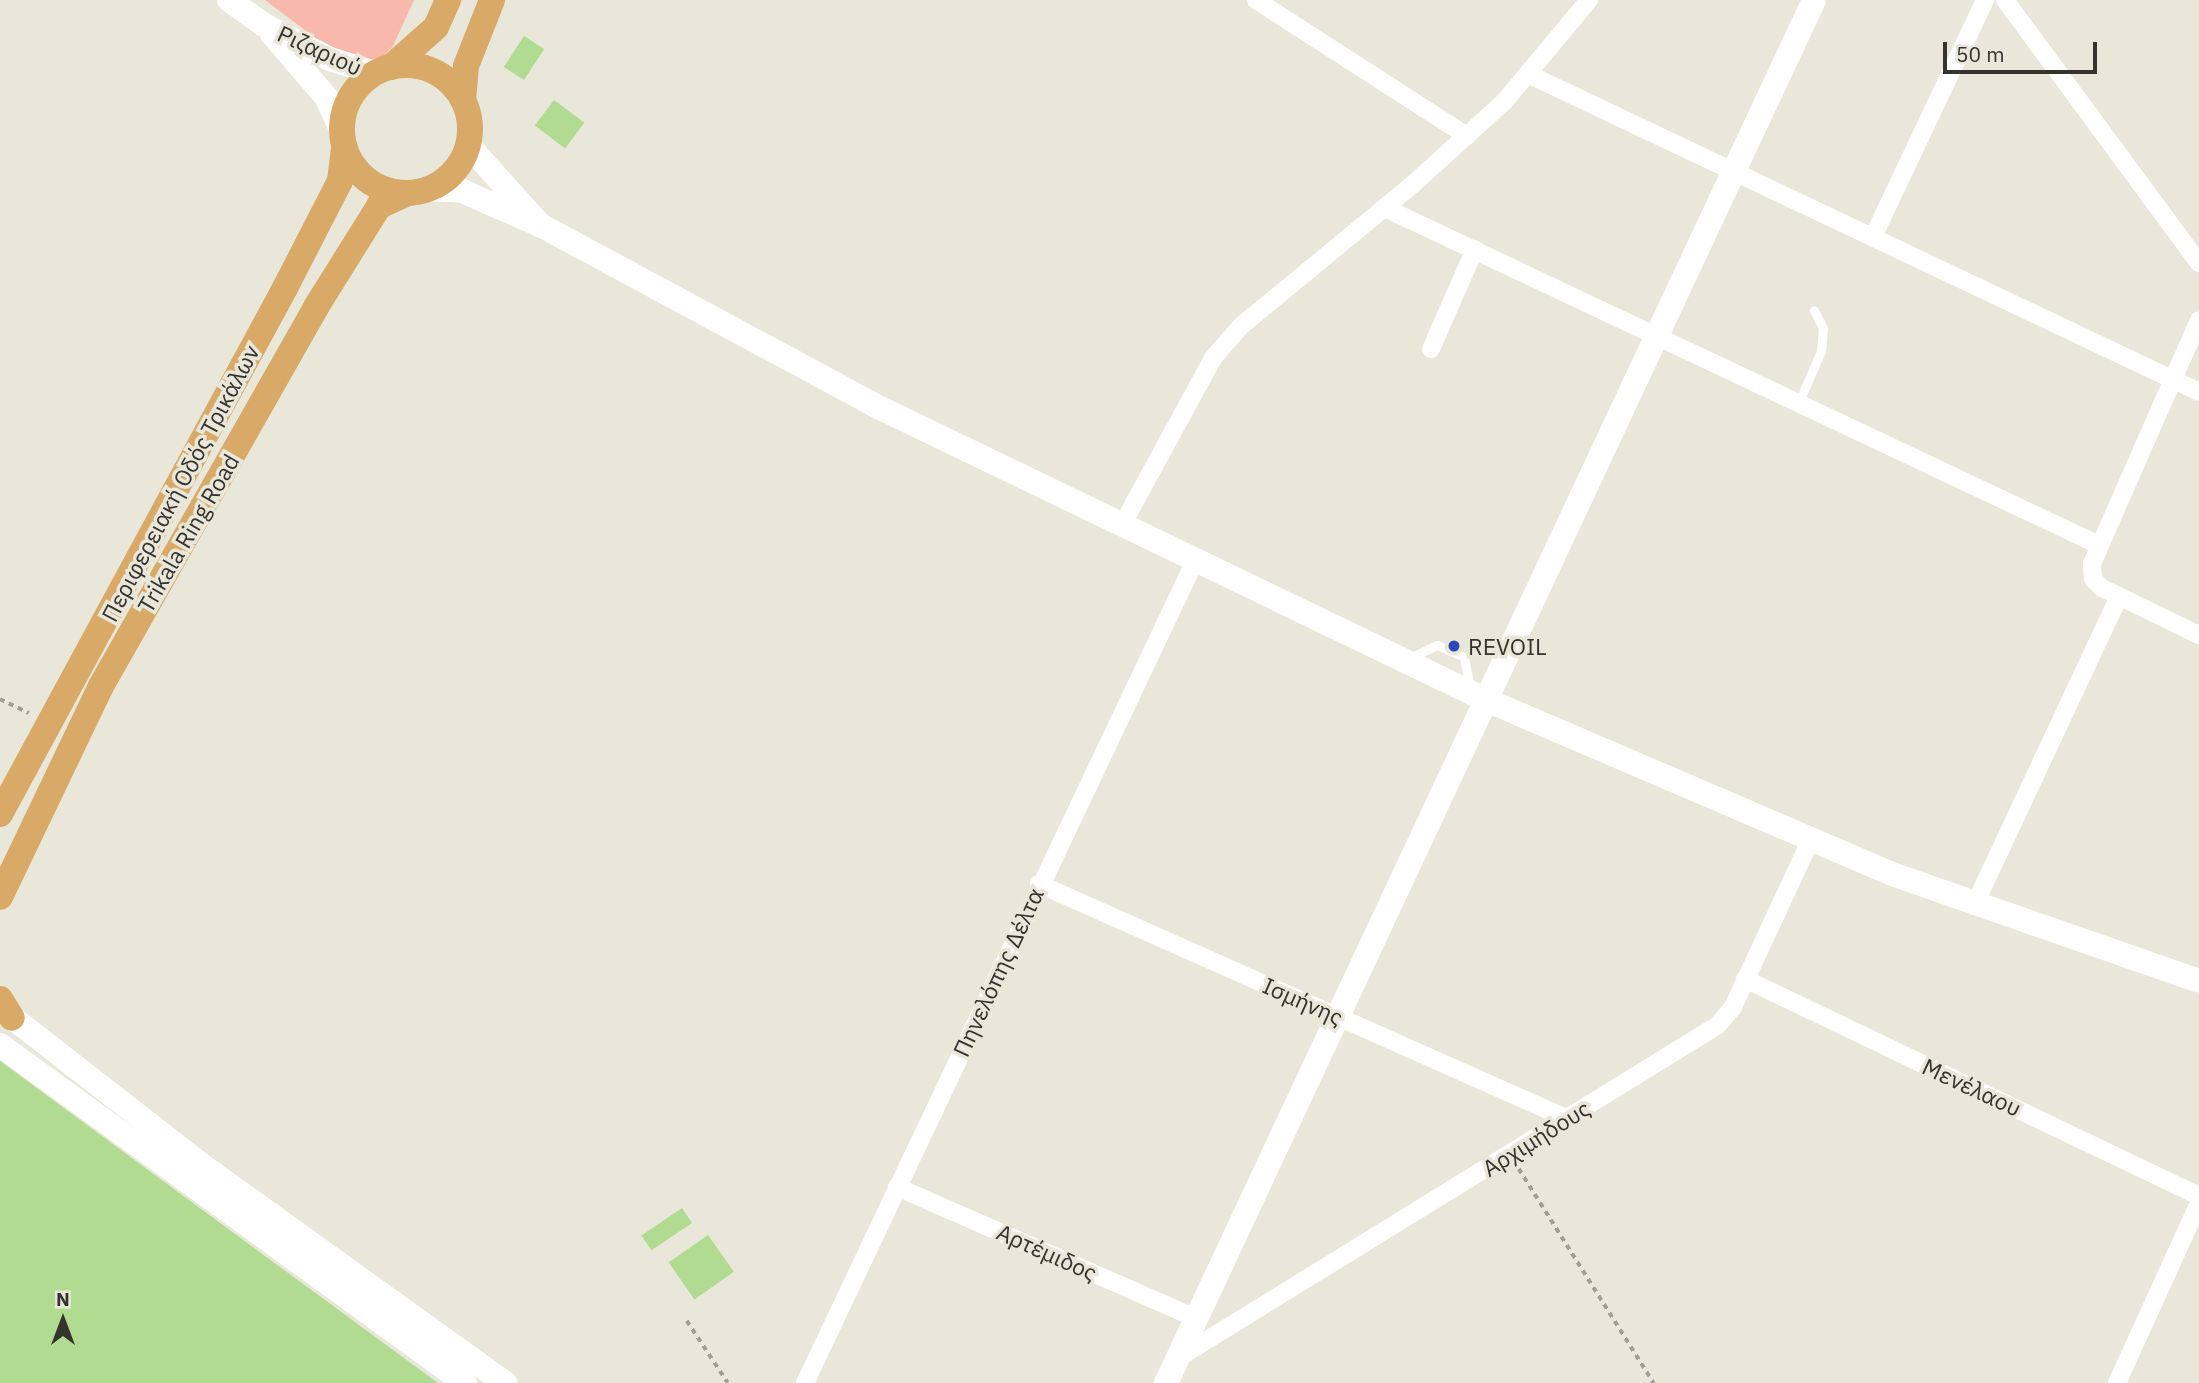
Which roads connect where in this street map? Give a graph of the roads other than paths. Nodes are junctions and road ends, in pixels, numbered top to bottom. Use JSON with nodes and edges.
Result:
{"nodes":[{"id":1,"x":229,"y":0,"type":"edge"},
{"id":2,"x":449,"y":0,"type":"edge"},
{"id":3,"x":492,"y":0,"type":"edge"},
{"id":4,"x":1256,"y":0,"type":"edge"},
{"id":5,"x":1589,"y":0,"type":"edge"},
{"id":6,"x":1814,"y":0,"type":"edge"},
{"id":7,"x":1985,"y":0,"type":"edge"},
{"id":8,"x":2004,"y":0,"type":"edge"},
{"id":9,"x":264,"y":25,"type":"junction"},
{"id":10,"x":383,"y":70,"type":"junction"},
{"id":11,"x":1530,"y":75,"type":"junction"},
{"id":12,"x":463,"y":100,"type":"junction"},
{"id":13,"x":1467,"y":136,"type":"junction"},
{"id":14,"x":343,"y":139,"type":"junction"},
{"id":15,"x":468,"y":145,"type":"junction"},
{"id":16,"x":1733,"y":171,"type":"junction"},
{"id":17,"x":419,"y":191,"type":"junction"},
{"id":18,"x":1385,"y":208,"type":"junction"},
{"id":19,"x":541,"y":226,"type":"junction"},
{"id":20,"x":1873,"y":237,"type":"junction"},
{"id":21,"x":1475,"y":249,"type":"junction"},
{"id":22,"x":2199,"y":263,"type":"edge"},
{"id":23,"x":1814,"y":310,"type":"dead end"},
{"id":24,"x":2199,"y":320,"type":"edge"},
{"id":25,"x":1655,"y":337,"type":"junction"},
{"id":26,"x":1431,"y":349,"type":"dead end"},
{"id":27,"x":2172,"y":380,"type":"junction"},
{"id":28,"x":2199,"y":392,"type":"edge"},
{"id":29,"x":1798,"y":404,"type":"junction"},
{"id":30,"x":1121,"y":527,"type":"junction"},
{"id":31,"x":2099,"y":545,"type":"junction"},
{"id":32,"x":1194,"y":563,"type":"junction"},
{"id":33,"x":2118,"y":598,"type":"junction"},
{"id":34,"x":2199,"y":635,"type":"edge"},
{"id":35,"x":1477,"y":696,"type":"junction"},
{"id":36,"x":0,"y":814,"type":"edge"},
{"id":37,"x":1810,"y":841,"type":"junction"},
{"id":38,"x":1039,"y":884,"type":"junction"},
{"id":39,"x":0,"y":897,"type":"edge"},
{"id":40,"x":1974,"y":906,"type":"junction"},
{"id":41,"x":1745,"y":979,"type":"junction"},
{"id":42,"x":2199,"y":981,"type":"edge"},
{"id":43,"x":4,"y":1009,"type":"edge"},
{"id":44,"x":1336,"y":1016,"type":"junction"},
{"id":45,"x":0,"y":1045,"type":"edge"},
{"id":46,"x":1568,"y":1119,"type":"junction"},
{"id":47,"x":897,"y":1187,"type":"junction"},
{"id":48,"x":2199,"y":1196,"type":"edge"},
{"id":49,"x":2199,"y":1203,"type":"edge"},
{"id":50,"x":1196,"y":1318,"type":"junction"},
{"id":51,"x":1178,"y":1358,"type":"junction"},
{"id":52,"x":465,"y":1383,"type":"edge"},
{"id":53,"x":505,"y":1383,"type":"edge"},
{"id":54,"x":805,"y":1383,"type":"edge"},
{"id":55,"x":1166,"y":1383,"type":"edge"},
{"id":56,"x":2117,"y":1383,"type":"edge"}],
"edges":[{"from":1,"to":9,"type":"street","name":"Ριζαριού"},
{"from":2,"to":10,"type":"main road"},
{"from":3,"to":12,"type":"main road"},
{"from":4,"to":13,"type":"street"},
{"from":5,"to":11,"type":"street"},
{"from":6,"to":16,"type":"street"},
{"from":7,"to":20,"type":"street"},
{"from":8,"to":22,"type":"street"},
{"from":9,"to":10,"type":"street","name":"Ριζαριού"},
{"from":9,"to":14,"type":"street","name":"Ριζαριού"},
{"from":10,"to":12,"type":"main road"},
{"from":10,"to":14,"type":"main road"},
{"from":11,"to":13,"type":"street"},
{"from":11,"to":16,"type":"street"},
{"from":12,"to":15,"type":"main road"},
{"from":13,"to":18,"type":"street"},
{"from":14,"to":17,"type":"main road"},
{"from":14,"to":36,"type":"main road","name":"Περιφερειακή Οδός Τρικάλων"},
{"from":15,"to":17,"type":"main road"},
{"from":15,"to":19,"type":"street"},
{"from":16,"to":20,"type":"street"},
{"from":16,"to":25,"type":"street"},
{"from":17,"to":19,"type":"street"},
{"from":17,"to":39,"type":"main road","name":"Trikala Ring Road"},
{"from":18,"to":21,"type":"street"},
{"from":18,"to":30,"type":"street"},
{"from":19,"to":30,"type":"street"},
{"from":20,"to":27,"type":"street"},
{"from":21,"to":25,"type":"street"},
{"from":21,"to":26,"type":"street"},
{"from":23,"to":29,"type":"lane"},
{"from":24,"to":27,"type":"street"},
{"from":25,"to":29,"type":"street"},
{"from":25,"to":35,"type":"street"},
{"from":27,"to":28,"type":"street"},
{"from":27,"to":31,"type":"street"},
{"from":29,"to":31,"type":"street"},
{"from":30,"to":32,"type":"street"},
{"from":31,"to":33,"type":"street"},
{"from":32,"to":35,"type":"street"},
{"from":32,"to":38,"type":"street","name":"Πηνελόπης Δέλτα"},
{"from":33,"to":34,"type":"street"},
{"from":33,"to":40,"type":"street"},
{"from":35,"to":37,"type":"street"},
{"from":35,"to":44,"type":"street"},
{"from":37,"to":40,"type":"street"},
{"from":37,"to":41,"type":"street","name":"Αρχιμήδους"},
{"from":38,"to":44,"type":"street","name":"Ισμήνης"},
{"from":38,"to":47,"type":"street","name":"Πηνελόπης Δέλτα"},
{"from":40,"to":42,"type":"street"},
{"from":41,"to":46,"type":"street","name":"Αρχιμήδους"},
{"from":41,"to":48,"type":"street","name":"Μενέλαου"},
{"from":43,"to":53,"type":"street"},
{"from":44,"to":46,"type":"street","name":"Ισμήνης"},
{"from":44,"to":50,"type":"street"},
{"from":45,"to":52,"type":"street"},
{"from":46,"to":51,"type":"street","name":"Αρχιμήδους"},
{"from":47,"to":50,"type":"street","name":"Αρτέμιδος"},
{"from":47,"to":54,"type":"street","name":"Πηνελόπης Δέλτα"},
{"from":49,"to":56,"type":"street"},
{"from":50,"to":51,"type":"street"},
{"from":51,"to":55,"type":"street"}]}
